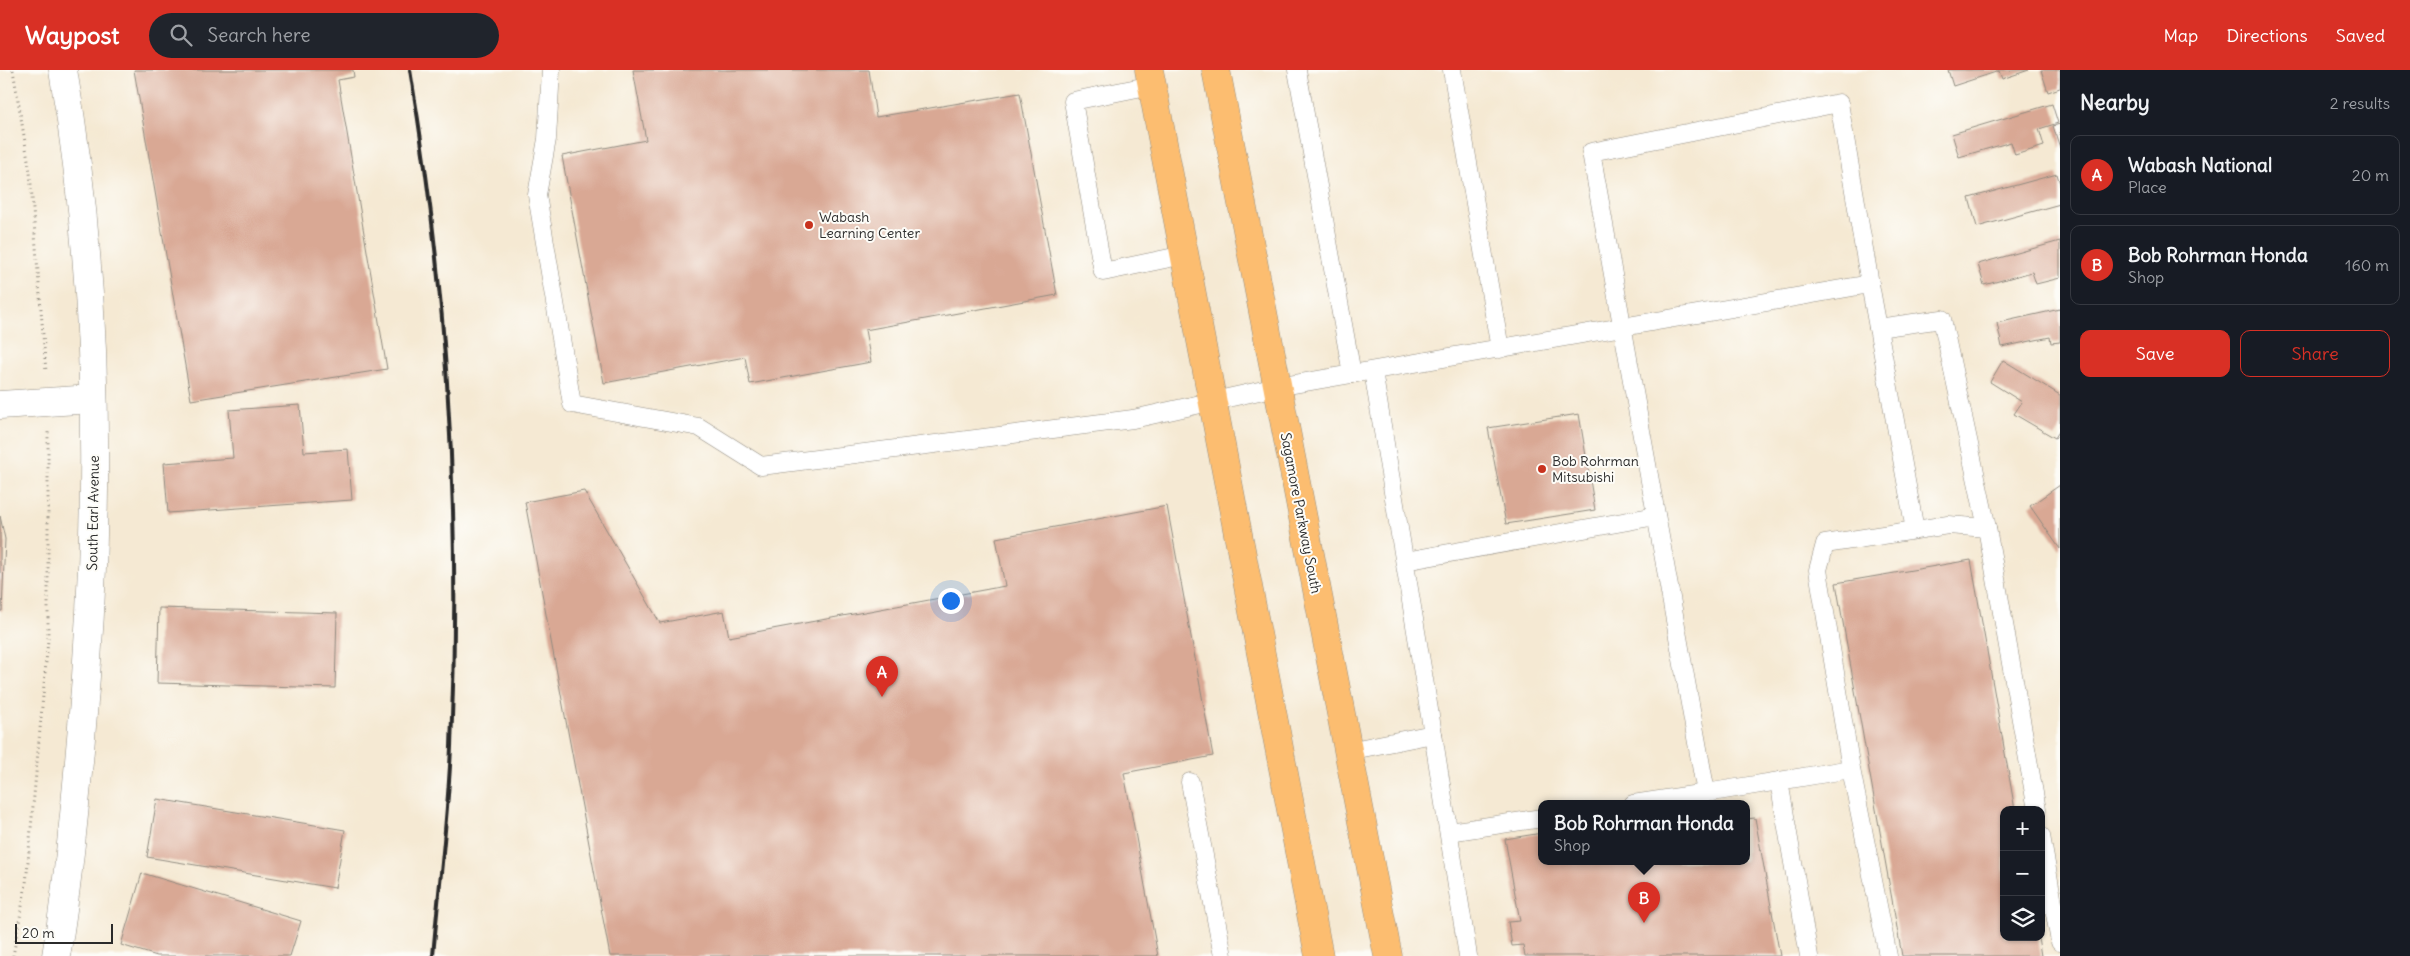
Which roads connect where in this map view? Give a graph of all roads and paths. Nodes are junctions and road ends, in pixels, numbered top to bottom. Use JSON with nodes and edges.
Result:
{"nodes":[{"id":1,"x":13,"y":70,"type":"edge"},
{"id":2,"x":63,"y":70,"type":"edge"},
{"id":3,"x":552,"y":70,"type":"edge"},
{"id":4,"x":1216,"y":70,"type":"edge"},
{"id":5,"x":1297,"y":70,"type":"edge"},
{"id":6,"x":1452,"y":70,"type":"edge"},
{"id":7,"x":1150,"y":78,"type":"edge"},
{"id":8,"x":1184,"y":255,"type":"junction"},
{"id":9,"x":1870,"y":284,"type":"junction"},
{"id":10,"x":1622,"y":327,"type":"junction"},
{"id":11,"x":1878,"y":328,"type":"junction"},
{"id":12,"x":1500,"y":349,"type":"junction"},
{"id":13,"x":46,"y":369,"type":"dead end"},
{"id":14,"x":1373,"y":371,"type":"junction"},
{"id":15,"x":1352,"y":374,"type":"junction"},
{"id":16,"x":1277,"y":388,"type":"junction"},
{"id":17,"x":93,"y":399,"type":"junction"},
{"id":18,"x":1212,"y":400,"type":"junction"},
{"id":19,"x":0,"y":405,"type":"edge"},
{"id":20,"x":48,"y":436,"type":"dead end"},
{"id":21,"x":1656,"y":516,"type":"junction"},
{"id":22,"x":1986,"y":528,"type":"junction"},
{"id":23,"x":1915,"y":530,"type":"junction"},
{"id":24,"x":1405,"y":561,"type":"junction"},
{"id":25,"x":1433,"y":734,"type":"junction"},
{"id":26,"x":1348,"y":751,"type":"junction"},
{"id":27,"x":1851,"y":769,"type":"junction"},
{"id":28,"x":1779,"y":781,"type":"junction"},
{"id":29,"x":1190,"y":782,"type":"dead end"},
{"id":30,"x":1706,"y":793,"type":"junction"},
{"id":31,"x":1660,"y":800,"type":"edge"},
{"id":32,"x":2035,"y":806,"type":"edge"},
{"id":33,"x":1538,"y":819,"type":"edge"},
{"id":34,"x":1449,"y":832,"type":"junction"},
{"id":35,"x":2044,"y":851,"type":"edge"},
{"id":36,"x":2060,"y":942,"type":"edge"},
{"id":37,"x":13,"y":956,"type":"edge"},
{"id":38,"x":56,"y":956,"type":"edge"},
{"id":39,"x":1223,"y":956,"type":"edge"},
{"id":40,"x":1318,"y":956,"type":"edge"},
{"id":41,"x":1388,"y":956,"type":"edge"},
{"id":42,"x":1468,"y":956,"type":"edge"},
{"id":43,"x":1809,"y":956,"type":"edge"},
{"id":44,"x":1888,"y":956,"type":"edge"}],
"edges":[{"from":1,"to":13,"type":"path"},
{"from":2,"to":17,"type":"street","name":"South Earl Avenue"},
{"from":3,"to":18,"type":"lane"},
{"from":4,"to":16,"type":"main road","name":"Sagamore Parkway South"},
{"from":5,"to":15,"type":"lane"},
{"from":6,"to":12,"type":"lane"},
{"from":7,"to":8,"type":"main road"},
{"from":7,"to":8,"type":"lane"},
{"from":8,"to":18,"type":"main road"},
{"from":9,"to":10,"type":"lane"},
{"from":9,"to":10,"type":"lane"},
{"from":9,"to":11,"type":"lane"},
{"from":10,"to":12,"type":"lane"},
{"from":10,"to":21,"type":"lane"},
{"from":11,"to":22,"type":"lane"},
{"from":11,"to":23,"type":"lane"},
{"from":12,"to":14,"type":"lane"},
{"from":14,"to":15,"type":"lane"},
{"from":14,"to":24,"type":"lane"},
{"from":15,"to":16,"type":"lane"},
{"from":16,"to":18,"type":"lane"},
{"from":16,"to":26,"type":"main road","name":"Sagamore Parkway South"},
{"from":17,"to":19,"type":"street"},
{"from":17,"to":38,"type":"street","name":"South Earl Avenue"},
{"from":18,"to":40,"type":"main road"},
{"from":20,"to":37,"type":"path"},
{"from":21,"to":24,"type":"lane"},
{"from":21,"to":30,"type":"lane"},
{"from":22,"to":23,"type":"lane"},
{"from":22,"to":32,"type":"lane"},
{"from":23,"to":27,"type":"lane"},
{"from":24,"to":25,"type":"lane"},
{"from":25,"to":26,"type":"lane"},
{"from":25,"to":34,"type":"lane"},
{"from":26,"to":41,"type":"main road","name":"Sagamore Parkway South"},
{"from":27,"to":28,"type":"lane"},
{"from":27,"to":44,"type":"lane"},
{"from":28,"to":30,"type":"lane"},
{"from":28,"to":43,"type":"lane"},
{"from":29,"to":39,"type":"lane"},
{"from":30,"to":31,"type":"lane"},
{"from":33,"to":34,"type":"lane"},
{"from":34,"to":42,"type":"lane"},
{"from":35,"to":36,"type":"lane"}]}
